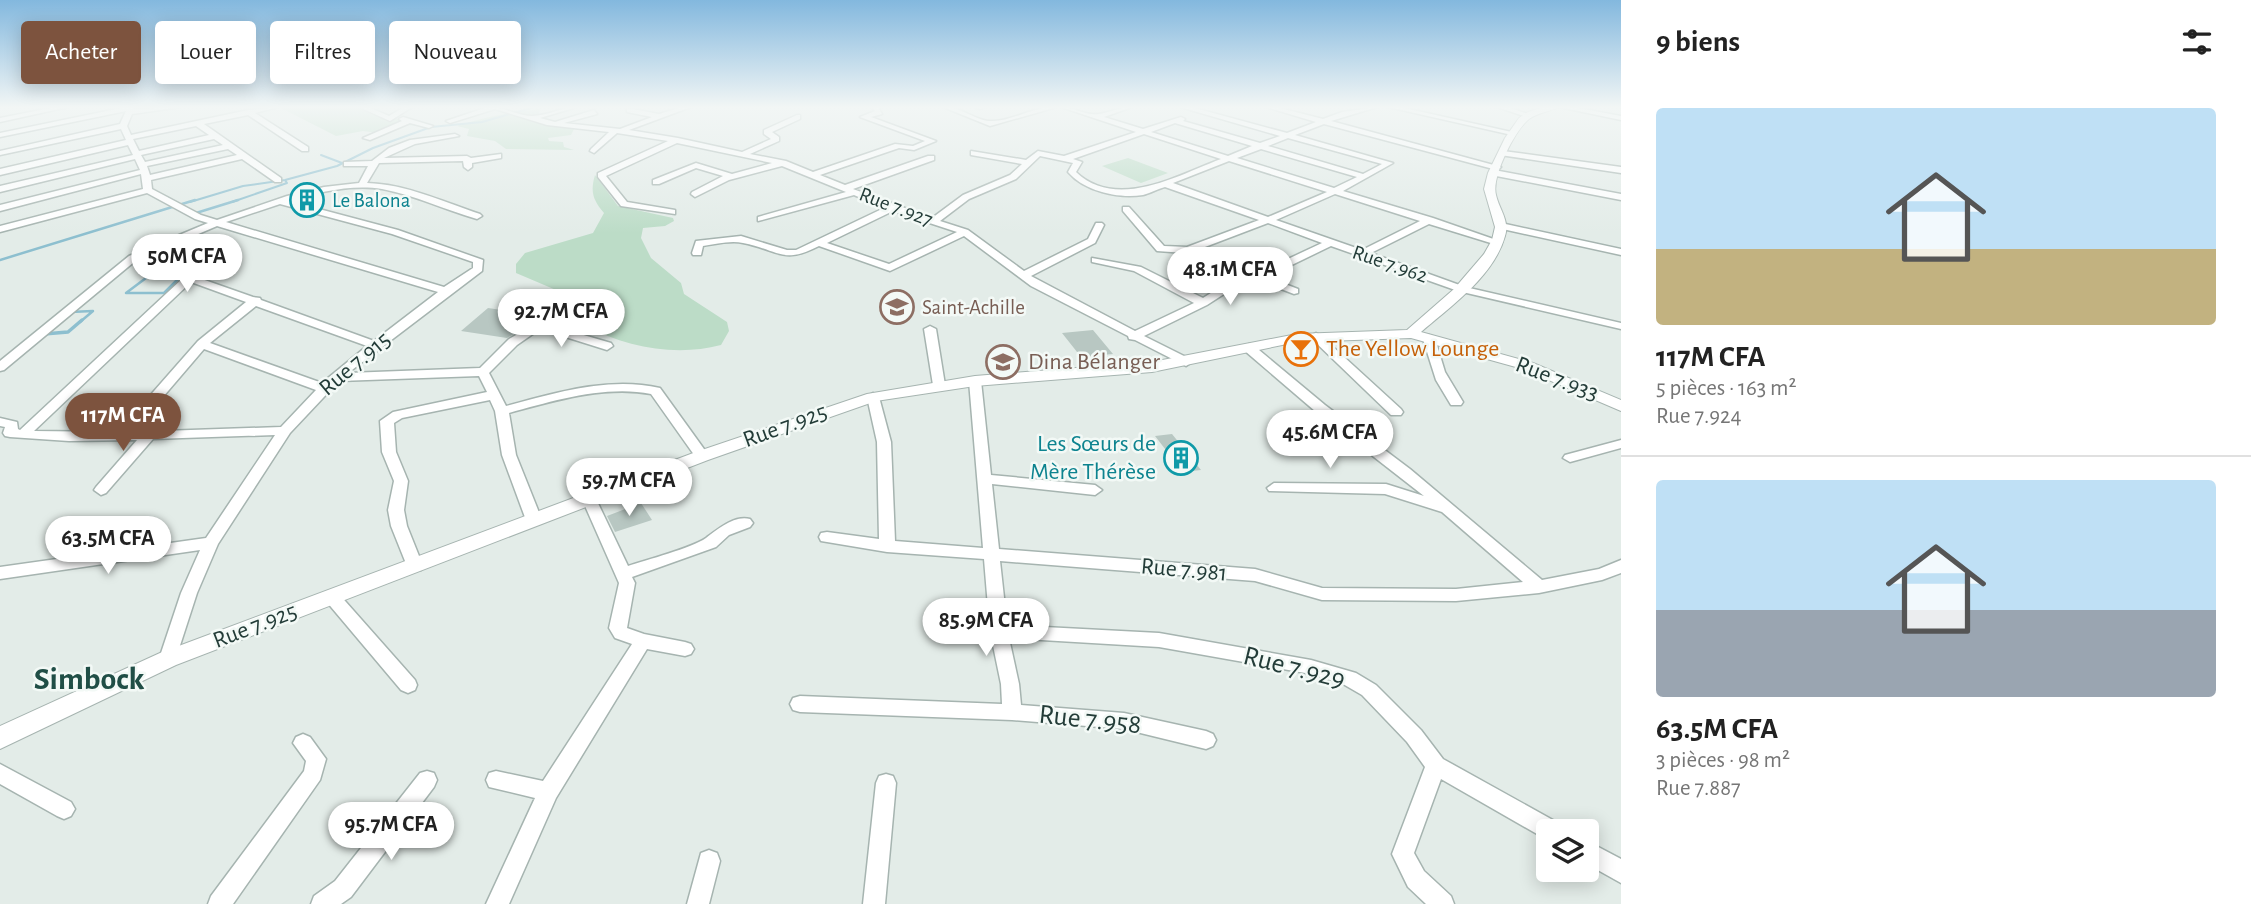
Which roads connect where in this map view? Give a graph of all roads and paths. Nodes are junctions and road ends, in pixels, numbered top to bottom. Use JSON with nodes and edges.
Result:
{"nodes":[{"id":1,"x":17,"y":149,"type":"edge"},
{"id":2,"x":91,"y":149,"type":"edge"},
{"id":3,"x":134,"y":149,"type":"edge"},
{"id":4,"x":161,"y":149,"type":"edge"},
{"id":5,"x":220,"y":149,"type":"edge"},
{"id":6,"x":234,"y":149,"type":"edge"},
{"id":7,"x":397,"y":149,"type":"edge"},
{"id":8,"x":659,"y":149,"type":"edge"},
{"id":9,"x":726,"y":149,"type":"edge"},
{"id":10,"x":753,"y":149,"type":"edge"},
{"id":11,"x":888,"y":149,"type":"edge"},
{"id":12,"x":1093,"y":149,"type":"edge"},
{"id":13,"x":1200,"y":149,"type":"edge"},
{"id":14,"x":1248,"y":149,"type":"edge"},
{"id":15,"x":1268,"y":149,"type":"edge"},
{"id":16,"x":1339,"y":149,"type":"edge"},
{"id":17,"x":1423,"y":149,"type":"edge"},
{"id":18,"x":1505,"y":149,"type":"edge"},
{"id":19,"x":0,"y":153,"type":"edge"},
{"id":20,"x":745,"y":153,"type":"junction"},
{"id":21,"x":974,"y":153,"type":"dead end"},
{"id":22,"x":1503,"y":153,"type":"junction"},
{"id":23,"x":137,"y":155,"type":"junction"},
{"id":24,"x":243,"y":156,"type":"junction"},
{"id":25,"x":498,"y":156,"type":"dead end"},
{"id":26,"x":866,"y":156,"type":"junction"},
{"id":27,"x":1226,"y":157,"type":"junction"},
{"id":28,"x":931,"y":158,"type":"dead end"},
{"id":29,"x":1067,"y":158,"type":"junction"},
{"id":30,"x":375,"y":162,"type":"junction"},
{"id":31,"x":1026,"y":162,"type":"junction"},
{"id":32,"x":783,"y":163,"type":"junction"},
{"id":33,"x":347,"y":164,"type":"dead end"},
{"id":34,"x":896,"y":168,"type":"junction"},
{"id":35,"x":1496,"y":170,"type":"junction"},
{"id":36,"x":1621,"y":170,"type":"edge"},
{"id":37,"x":0,"y":172,"type":"edge"},
{"id":38,"x":145,"y":172,"type":"junction"},
{"id":39,"x":813,"y":175,"type":"junction"},
{"id":40,"x":732,"y":176,"type":"junction"},
{"id":41,"x":1365,"y":177,"type":"junction"},
{"id":42,"x":278,"y":180,"type":"dead end"},
{"id":43,"x":656,"y":182,"type":"dead end"},
{"id":44,"x":1163,"y":183,"type":"junction"},
{"id":45,"x":1621,"y":184,"type":"edge"},
{"id":46,"x":361,"y":186,"type":"junction"},
{"id":47,"x":0,"y":189,"type":"edge"},
{"id":48,"x":148,"y":190,"type":"junction"},
{"id":49,"x":851,"y":190,"type":"junction"},
{"id":50,"x":1336,"y":191,"type":"junction"},
{"id":51,"x":695,"y":194,"type":"dead end"},
{"id":52,"x":1620,"y":199,"type":"edge"},
{"id":53,"x":281,"y":202,"type":"junction"},
{"id":54,"x":0,"y":208,"type":"edge"},
{"id":55,"x":892,"y":208,"type":"junction"},
{"id":56,"x":1126,"y":209,"type":"dead end"},
{"id":57,"x":672,"y":212,"type":"dead end"},
{"id":58,"x":0,"y":216,"type":"edge"},
{"id":59,"x":477,"y":216,"type":"dead end"},
{"id":60,"x":761,"y":219,"type":"dead end"},
{"id":61,"x":1430,"y":220,"type":"junction"},
{"id":62,"x":1268,"y":221,"type":"junction"},
{"id":63,"x":218,"y":222,"type":"junction"},
{"id":64,"x":933,"y":222,"type":"junction"},
{"id":65,"x":1099,"y":225,"type":"dead end"},
{"id":66,"x":11,"y":226,"type":"junction"},
{"id":67,"x":1501,"y":226,"type":"junction"},
{"id":68,"x":0,"y":229,"type":"edge"},
{"id":69,"x":965,"y":232,"type":"junction"},
{"id":70,"x":1497,"y":242,"type":"junction"},
{"id":71,"x":819,"y":243,"type":"junction"},
{"id":72,"x":1330,"y":243,"type":"junction"},
{"id":73,"x":1188,"y":250,"type":"junction"},
{"id":74,"x":1621,"y":252,"type":"edge"},
{"id":75,"x":697,"y":253,"type":"dead end"},
{"id":76,"x":1362,"y":254,"type":"junction"},
{"id":77,"x":133,"y":257,"type":"junction"},
{"id":78,"x":1096,"y":260,"type":"dead end"},
{"id":79,"x":1021,"y":276,"type":"junction"},
{"id":80,"x":1259,"y":277,"type":"junction"},
{"id":81,"x":189,"y":278,"type":"junction"},
{"id":82,"x":1462,"y":289,"type":"junction"},
{"id":83,"x":446,"y":291,"type":"junction"},
{"id":84,"x":1294,"y":291,"type":"dead end"},
{"id":85,"x":256,"y":300,"type":"junction"},
{"id":86,"x":1203,"y":303,"type":"junction"},
{"id":87,"x":1621,"y":326,"type":"edge"},
{"id":88,"x":930,"y":329,"type":"dead end"},
{"id":89,"x":1133,"y":337,"type":"junction"},
{"id":90,"x":1316,"y":337,"type":"junction"},
{"id":91,"x":1420,"y":337,"type":"junction"},
{"id":92,"x":202,"y":345,"type":"junction"},
{"id":93,"x":375,"y":345,"type":"junction"},
{"id":94,"x":607,"y":346,"type":"dead end"},
{"id":95,"x":1249,"y":348,"type":"junction"},
{"id":96,"x":1186,"y":362,"type":"junction"},
{"id":97,"x":0,"y":366,"type":"edge"},
{"id":98,"x":483,"y":372,"type":"junction"},
{"id":99,"x":335,"y":377,"type":"junction"},
{"id":100,"x":975,"y":381,"type":"junction"},
{"id":101,"x":939,"y":385,"type":"junction"},
{"id":102,"x":324,"y":388,"type":"junction"},
{"id":103,"x":493,"y":395,"type":"junction"},
{"id":104,"x":873,"y":397,"type":"junction"},
{"id":105,"x":1456,"y":402,"type":"dead end"},
{"id":106,"x":1621,"y":406,"type":"edge"},
{"id":107,"x":502,"y":411,"type":"junction"},
{"id":108,"x":1396,"y":412,"type":"dead end"},
{"id":109,"x":0,"y":422,"type":"edge"},
{"id":110,"x":285,"y":431,"type":"junction"},
{"id":111,"x":11,"y":435,"type":"edge"},
{"id":112,"x":149,"y":435,"type":"junction"},
{"id":113,"x":122,"y":436,"type":"junction"},
{"id":114,"x":1621,"y":444,"type":"edge"},
{"id":115,"x":702,"y":456,"type":"junction"},
{"id":116,"x":1570,"y":458,"type":"dead end"},
{"id":117,"x":1405,"y":472,"type":"junction"},
{"id":118,"x":986,"y":479,"type":"junction"},
{"id":119,"x":1274,"y":488,"type":"dead end"},
{"id":120,"x":1386,"y":489,"type":"junction"},
{"id":121,"x":101,"y":490,"type":"dead end"},
{"id":122,"x":1095,"y":490,"type":"dead end"},
{"id":123,"x":589,"y":499,"type":"junction"},
{"id":124,"x":1446,"y":509,"type":"junction"},
{"id":125,"x":534,"y":520,"type":"junction"},
{"id":126,"x":745,"y":523,"type":"dead end"},
{"id":127,"x":827,"y":537,"type":"dead end"},
{"id":128,"x":211,"y":543,"type":"junction"},
{"id":129,"x":887,"y":546,"type":"junction"},
{"id":130,"x":992,"y":552,"type":"junction"},
{"id":131,"x":415,"y":566,"type":"junction"},
{"id":132,"x":1621,"y":566,"type":"edge"},
{"id":133,"x":0,"y":573,"type":"edge"},
{"id":134,"x":623,"y":574,"type":"junction"},
{"id":135,"x":1539,"y":587,"type":"junction"},
{"id":136,"x":332,"y":597,"type":"junction"},
{"id":137,"x":999,"y":631,"type":"junction"},
{"id":138,"x":643,"y":641,"type":"junction"},
{"id":139,"x":685,"y":649,"type":"dead end"},
{"id":140,"x":168,"y":659,"type":"junction"},
{"id":141,"x":408,"y":685,"type":"dead end"},
{"id":142,"x":800,"y":704,"type":"dead end"},
{"id":143,"x":1012,"y":712,"type":"junction"},
{"id":144,"x":4,"y":731,"type":"edge"},
{"id":145,"x":1206,"y":740,"type":"dead end"},
{"id":146,"x":303,"y":743,"type":"dead end"},
{"id":147,"x":1436,"y":765,"type":"junction"},
{"id":148,"x":0,"y":773,"type":"edge"},
{"id":149,"x":427,"y":780,"type":"dead end"},
{"id":150,"x":496,"y":780,"type":"dead end"},
{"id":151,"x":886,"y":783,"type":"dead end"},
{"id":152,"x":548,"y":792,"type":"junction"},
{"id":153,"x":64,"y":809,"type":"dead end"},
{"id":154,"x":1536,"y":822,"type":"edge"},
{"id":155,"x":1599,"y":858,"type":"edge"},
{"id":156,"x":709,"y":861,"type":"dead end"},
{"id":157,"x":1621,"y":872,"type":"edge"},
{"id":158,"x":219,"y":904,"type":"edge"},
{"id":159,"x":322,"y":904,"type":"edge"},
{"id":160,"x":497,"y":904,"type":"edge"},
{"id":161,"x":698,"y":904,"type":"edge"},
{"id":162,"x":874,"y":904,"type":"edge"},
{"id":163,"x":1443,"y":904,"type":"edge"}],
"edges":[{"from":1,"to":19,"type":"street"},
{"from":2,"to":37,"type":"street"},
{"from":3,"to":23,"type":"street"},
{"from":4,"to":23,"type":"street"},
{"from":5,"to":38,"type":"street"},
{"from":6,"to":24,"type":"street"},
{"from":7,"to":30,"type":"street"},
{"from":8,"to":57,"type":"street"},
{"from":9,"to":20,"type":"street","name":"Rue 7.927"},
{"from":10,"to":20,"type":"street"},
{"from":11,"to":26,"type":"street"},
{"from":12,"to":29,"type":"street"},
{"from":13,"to":27,"type":"street"},
{"from":14,"to":27,"type":"street"},
{"from":15,"to":41,"type":"street"},
{"from":16,"to":41,"type":"street"},
{"from":17,"to":35,"type":"street"},
{"from":18,"to":22,"type":"street"},
{"from":20,"to":32,"type":"street","name":"Rue 7.927"},
{"from":21,"to":31,"type":"street"},
{"from":22,"to":35,"type":"street"},
{"from":22,"to":36,"type":"street"},
{"from":23,"to":38,"type":"street"},
{"from":23,"to":47,"type":"street"},
{"from":24,"to":38,"type":"street"},
{"from":24,"to":42,"type":"street"},
{"from":25,"to":30,"type":"street"},
{"from":26,"to":34,"type":"street"},
{"from":26,"to":39,"type":"street"},
{"from":27,"to":44,"type":"street"},
{"from":27,"to":50,"type":"street"},
{"from":28,"to":34,"type":"street"},
{"from":29,"to":31,"type":"street"},
{"from":29,"to":44,"type":"street"},
{"from":30,"to":33,"type":"street"},
{"from":30,"to":46,"type":"street"},
{"from":31,"to":64,"type":"street"},
{"from":32,"to":39,"type":"street","name":"Rue 7.927"},
{"from":32,"to":40,"type":"street"},
{"from":34,"to":49,"type":"street"},
{"from":35,"to":52,"type":"street"},
{"from":35,"to":67,"type":"street"},
{"from":38,"to":48,"type":"street"},
{"from":38,"to":54,"type":"street"},
{"from":39,"to":49,"type":"street","name":"Rue 7.927"},
{"from":40,"to":43,"type":"street"},
{"from":40,"to":51,"type":"street"},
{"from":41,"to":50,"type":"street"},
{"from":44,"to":62,"type":"street","name":"Rue 7.962"},
{"from":45,"to":52,"type":"street"},
{"from":46,"to":53,"type":"street"},
{"from":46,"to":59,"type":"street"},
{"from":48,"to":63,"type":"street"},
{"from":48,"to":66,"type":"street"},
{"from":49,"to":55,"type":"street","name":"Rue 7.927"},
{"from":49,"to":60,"type":"street"},
{"from":50,"to":61,"type":"street"},
{"from":50,"to":62,"type":"street"},
{"from":53,"to":63,"type":"street"},
{"from":53,"to":83,"type":"street","name":"Rue 7.915"},
{"from":55,"to":64,"type":"street","name":"Rue 7.927"},
{"from":55,"to":71,"type":"street"},
{"from":56,"to":73,"type":"street"},
{"from":58,"to":66,"type":"street"},
{"from":61,"to":70,"type":"street"},
{"from":61,"to":76,"type":"street"},
{"from":62,"to":72,"type":"street","name":"Rue 7.962"},
{"from":62,"to":73,"type":"street"},
{"from":63,"to":77,"type":"street"},
{"from":63,"to":83,"type":"street"},
{"from":64,"to":69,"type":"street","name":"Rue 7.927"},
{"from":65,"to":79,"type":"street"},
{"from":66,"to":68,"type":"street"},
{"from":67,"to":70,"type":"street"},
{"from":67,"to":74,"type":"street"},
{"from":69,"to":71,"type":"street"},
{"from":69,"to":79,"type":"street","name":"Rue 7.927"},
{"from":70,"to":82,"type":"street"},
{"from":71,"to":75,"type":"street"},
{"from":72,"to":76,"type":"street","name":"Rue 7.962"},
{"from":72,"to":80,"type":"street"},
{"from":73,"to":80,"type":"street"},
{"from":73,"to":86,"type":"street"},
{"from":76,"to":82,"type":"street","name":"Rue 7.962"},
{"from":77,"to":81,"type":"street"},
{"from":77,"to":97,"type":"street"},
{"from":78,"to":86,"type":"street"},
{"from":79,"to":89,"type":"street","name":"Rue 7.927"},
{"from":80,"to":84,"type":"street"},
{"from":81,"to":85,"type":"street"},
{"from":81,"to":111,"type":"street"},
{"from":82,"to":87,"type":"street","name":"Rue 7.962"},
{"from":82,"to":91,"type":"street"},
{"from":83,"to":93,"type":"street","name":"Rue 7.915"},
{"from":85,"to":92,"type":"street"},
{"from":85,"to":93,"type":"street"},
{"from":86,"to":89,"type":"street"},
{"from":88,"to":101,"type":"street"},
{"from":89,"to":96,"type":"street","name":"Rue 7.927"},
{"from":90,"to":91,"type":"street","name":"Rue 7.925"},
{"from":90,"to":95,"type":"street","name":"Rue 7.925"},
{"from":90,"to":108,"type":"street"},
{"from":91,"to":105,"type":"street"},
{"from":91,"to":106,"type":"street","name":"Rue 7.933"},
{"from":92,"to":102,"type":"street"},
{"from":92,"to":113,"type":"street"},
{"from":93,"to":99,"type":"street","name":"Rue 7.915"},
{"from":94,"to":98,"type":"street"},
{"from":95,"to":96,"type":"street","name":"Rue 7.925"},
{"from":95,"to":117,"type":"street"},
{"from":96,"to":100,"type":"street","name":"Rue 7.925"},
{"from":98,"to":99,"type":"street"},
{"from":98,"to":103,"type":"street"},
{"from":99,"to":102,"type":"street","name":"Rue 7.915"},
{"from":100,"to":101,"type":"street","name":"Rue 7.925"},
{"from":100,"to":118,"type":"street","name":"Rue 7.958"},
{"from":101,"to":104,"type":"street","name":"Rue 7.925"},
{"from":102,"to":110,"type":"street","name":"Rue 7.915"},
{"from":103,"to":107,"type":"street"},
{"from":103,"to":131,"type":"street"},
{"from":104,"to":115,"type":"street","name":"Rue 7.925"},
{"from":104,"to":129,"type":"street"},
{"from":107,"to":115,"type":"street"},
{"from":107,"to":125,"type":"street"},
{"from":109,"to":111,"type":"street"},
{"from":110,"to":112,"type":"street"},
{"from":110,"to":128,"type":"street","name":"Rue 7.915"},
{"from":111,"to":113,"type":"street"},
{"from":112,"to":113,"type":"street"},
{"from":112,"to":121,"type":"street"},
{"from":114,"to":116,"type":"street"},
{"from":115,"to":123,"type":"street","name":"Rue 7.925"},
{"from":117,"to":120,"type":"street"},
{"from":117,"to":124,"type":"street"},
{"from":118,"to":122,"type":"street"},
{"from":118,"to":130,"type":"street","name":"Rue 7.958"},
{"from":119,"to":120,"type":"street"},
{"from":120,"to":124,"type":"street"},
{"from":123,"to":125,"type":"street","name":"Rue 7.925"},
{"from":123,"to":134,"type":"street"},
{"from":124,"to":135,"type":"street"},
{"from":125,"to":131,"type":"street","name":"Rue 7.925"},
{"from":126,"to":134,"type":"street"},
{"from":127,"to":129,"type":"street","name":"Rue 7.981"},
{"from":128,"to":133,"type":"street"},
{"from":128,"to":140,"type":"street","name":"Rue 7.915"},
{"from":129,"to":130,"type":"street","name":"Rue 7.981"},
{"from":130,"to":135,"type":"street","name":"Rue 7.981"},
{"from":130,"to":137,"type":"street","name":"Rue 7.958"},
{"from":131,"to":136,"type":"street","name":"Rue 7.925"},
{"from":132,"to":135,"type":"street","name":"Rue 7.981"},
{"from":134,"to":138,"type":"street"},
{"from":136,"to":140,"type":"street","name":"Rue 7.925"},
{"from":136,"to":141,"type":"street"},
{"from":137,"to":143,"type":"street","name":"Rue 7.958"},
{"from":137,"to":147,"type":"street","name":"Rue 7.929"},
{"from":138,"to":139,"type":"street"},
{"from":138,"to":152,"type":"street"},
{"from":140,"to":144,"type":"street","name":"Rue 7.925"},
{"from":142,"to":143,"type":"street"},
{"from":143,"to":145,"type":"street","name":"Rue 7.958"},
{"from":146,"to":158,"type":"street"},
{"from":147,"to":154,"type":"street"},
{"from":147,"to":163,"type":"street"},
{"from":148,"to":153,"type":"street"},
{"from":149,"to":159,"type":"street"},
{"from":150,"to":152,"type":"street"},
{"from":151,"to":162,"type":"street"},
{"from":152,"to":160,"type":"street"},
{"from":155,"to":157,"type":"street"},
{"from":156,"to":161,"type":"street"}]}
